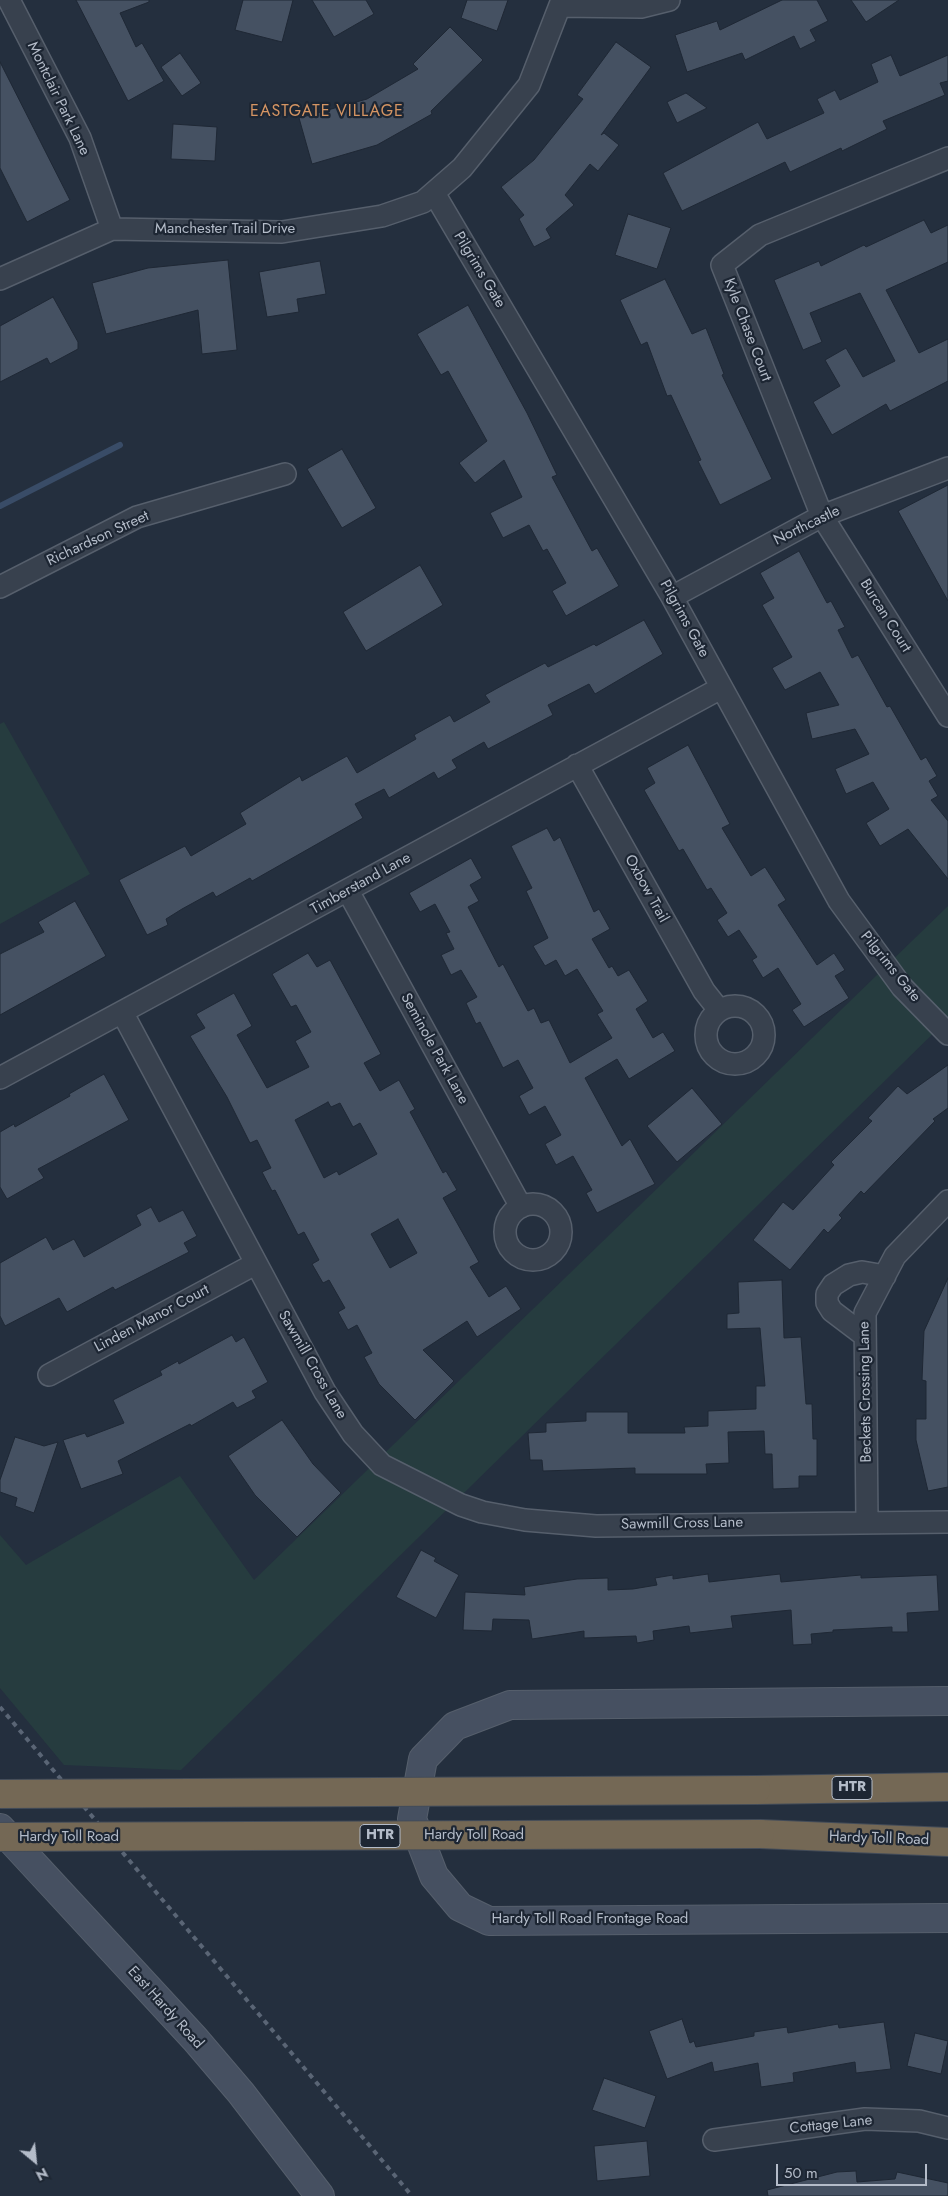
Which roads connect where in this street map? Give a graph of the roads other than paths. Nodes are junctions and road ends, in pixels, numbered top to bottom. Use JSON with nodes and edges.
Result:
{"nodes":[{"id":1,"x":9,"y":0,"type":"edge"},
{"id":2,"x":669,"y":0,"type":"edge"},
{"id":3,"x":561,"y":3,"type":"edge"},
{"id":4,"x":948,"y":158,"type":"edge"},
{"id":5,"x":434,"y":193,"type":"junction"},
{"id":6,"x":112,"y":229,"type":"junction"},
{"id":7,"x":0,"y":279,"type":"edge"},
{"id":8,"x":948,"y":468,"type":"edge"},
{"id":9,"x":285,"y":474,"type":"dead end"},
{"id":10,"x":822,"y":516,"type":"junction"},
{"id":11,"x":0,"y":587,"type":"edge"},
{"id":12,"x":672,"y":597,"type":"junction"},
{"id":13,"x":722,"y":688,"type":"junction"},
{"id":14,"x":948,"y":716,"type":"edge"},
{"id":15,"x":577,"y":766,"type":"junction"},
{"id":16,"x":348,"y":891,"type":"junction"},
{"id":17,"x":719,"y":1010,"type":"dead end"},
{"id":18,"x":122,"y":1012,"type":"junction"},
{"id":19,"x":948,"y":1034,"type":"edge"},
{"id":20,"x":0,"y":1078,"type":"edge"},
{"id":21,"x":948,"y":1201,"type":"edge"},
{"id":22,"x":521,"y":1207,"type":"dead end"},
{"id":23,"x":255,"y":1264,"type":"junction"},
{"id":24,"x":885,"y":1276,"type":"junction"},
{"id":25,"x":865,"y":1336,"type":"junction"},
{"id":26,"x":49,"y":1375,"type":"dead end"},
{"id":27,"x":867,"y":1522,"type":"junction"},
{"id":28,"x":948,"y":1522,"type":"edge"},
{"id":29,"x":948,"y":1701,"type":"edge"},
{"id":30,"x":948,"y":1787,"type":"edge"},
{"id":31,"x":0,"y":1794,"type":"edge"},
{"id":32,"x":0,"y":1828,"type":"edge"},
{"id":33,"x":0,"y":1837,"type":"edge"},
{"id":34,"x":948,"y":1842,"type":"edge"},
{"id":35,"x":948,"y":1918,"type":"edge"},
{"id":36,"x":948,"y":2128,"type":"edge"},
{"id":37,"x":714,"y":2140,"type":"dead end"},
{"id":38,"x":320,"y":2196,"type":"edge"}],
"edges":[{"from":1,"to":6,"type":"street","name":"Montclair Park Lane"},
{"from":2,"to":3,"type":"street"},
{"from":3,"to":5,"type":"street","name":"Manchester Trail Drive"},
{"from":4,"to":10,"type":"street","name":"Kyle Chase Court"},
{"from":5,"to":6,"type":"street","name":"Manchester Trail Drive"},
{"from":5,"to":12,"type":"street","name":"Pilgrims Gate"},
{"from":6,"to":7,"type":"street","name":"Manchester Trail Drive"},
{"from":8,"to":10,"type":"street","name":"Northcastle"},
{"from":9,"to":11,"type":"street","name":"Richardson Street"},
{"from":10,"to":12,"type":"street","name":"Northcastle"},
{"from":10,"to":14,"type":"street","name":"Burcan Court"},
{"from":12,"to":13,"type":"street","name":"Pilgrims Gate"},
{"from":13,"to":15,"type":"street","name":"Timberstand Lane"},
{"from":13,"to":19,"type":"street","name":"Pilgrims Gate"},
{"from":15,"to":16,"type":"street","name":"Timberstand Lane"},
{"from":15,"to":17,"type":"street","name":"Oxbow Trail"},
{"from":16,"to":18,"type":"street","name":"Timberstand Lane"},
{"from":16,"to":22,"type":"street","name":"Seminole Park Lane"},
{"from":18,"to":20,"type":"street","name":"Timberstand Lane"},
{"from":18,"to":23,"type":"street","name":"Sawmill Cross Lane"},
{"from":21,"to":24,"type":"street","name":"Beckets Crossing Lane"},
{"from":23,"to":26,"type":"street","name":"Linden Manor Court"},
{"from":23,"to":27,"type":"street","name":"Sawmill Cross Lane"},
{"from":24,"to":25,"type":"street","name":"Beckets Crossing Lane"},
{"from":24,"to":25,"type":"street"},
{"from":25,"to":27,"type":"street","name":"Beckets Crossing Lane"},
{"from":27,"to":28,"type":"street","name":"Sawmill Cross Lane"},
{"from":29,"to":35,"type":"street","name":"Hardy Toll Road Frontage Road"},
{"from":30,"to":31,"type":"highway","number":"HTR","bridge":true},
{"from":32,"to":38,"type":"street","name":"East Hardy Road"},
{"from":33,"to":34,"type":"highway","name":"Hardy Toll Road","number":"HTR","bridge":true},
{"from":36,"to":37,"type":"street","name":"Cottage Lane"}]}
